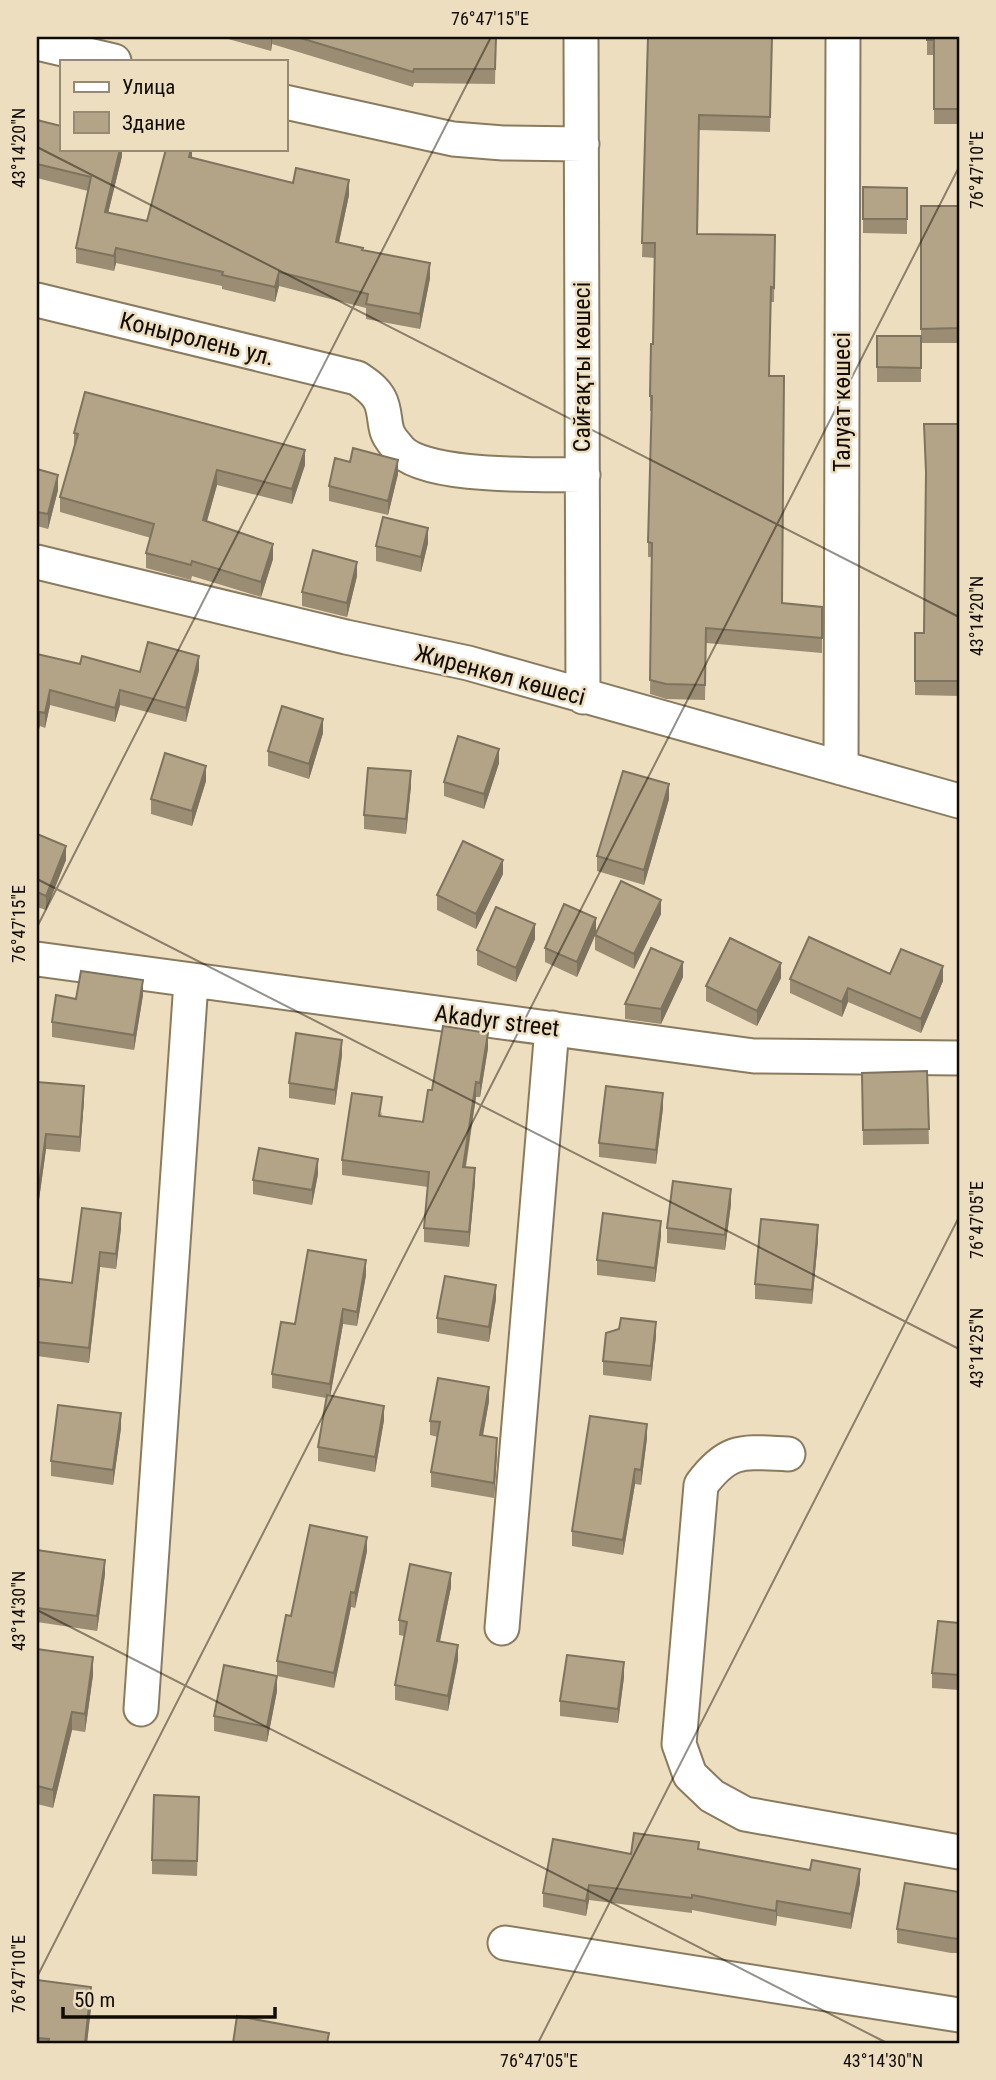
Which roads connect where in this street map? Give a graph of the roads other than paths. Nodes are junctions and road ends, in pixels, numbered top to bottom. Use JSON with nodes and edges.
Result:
{"nodes":[{"id":1,"x":580,"y":37,"type":"edge"},
{"id":2,"x":843,"y":37,"type":"edge"},
{"id":3,"x":37,"y":43,"type":"edge"},
{"id":4,"x":110,"y":60,"type":"edge"},
{"id":5,"x":287,"y":102,"type":"edge"},
{"id":6,"x":582,"y":144,"type":"junction"},
{"id":7,"x":37,"y":300,"type":"edge"},
{"id":8,"x":583,"y":475,"type":"junction"},
{"id":9,"x":37,"y":562,"type":"edge"},
{"id":10,"x":583,"y":697,"type":"junction"},
{"id":11,"x":841,"y":768,"type":"junction"},
{"id":12,"x":959,"y":801,"type":"edge"},
{"id":13,"x":37,"y":959,"type":"edge"},
{"id":14,"x":191,"y":982,"type":"junction"},
{"id":15,"x":552,"y":1028,"type":"junction"},
{"id":16,"x":959,"y":1058,"type":"edge"},
{"id":17,"x":788,"y":1454,"type":"dead end"},
{"id":18,"x":502,"y":1628,"type":"dead end"},
{"id":19,"x":141,"y":1709,"type":"dead end"},
{"id":20,"x":959,"y":1852,"type":"edge"},
{"id":21,"x":505,"y":1943,"type":"dead end"},
{"id":22,"x":959,"y":2015,"type":"edge"}],
"edges":[{"from":1,"to":6,"type":"street","name":"Сайғақты көшесі"},
{"from":2,"to":11,"type":"street","name":"Талуат көшесі"},
{"from":3,"to":4,"type":"street"},
{"from":5,"to":6,"type":"street"},
{"from":6,"to":8,"type":"street","name":"Сайғақты көшесі"},
{"from":7,"to":8,"type":"street","name":"Коныролень ул."},
{"from":8,"to":10,"type":"street","name":"Сайғақты көшесі"},
{"from":9,"to":10,"type":"street","name":"Жиренкөл көшесі"},
{"from":10,"to":11,"type":"street","name":"Жиренкөл көшесі"},
{"from":11,"to":12,"type":"street","name":"Жиренкөл көшесі"},
{"from":13,"to":14,"type":"street","name":"Akadyr street"},
{"from":14,"to":15,"type":"street","name":"Akadyr street"},
{"from":14,"to":19,"type":"street"},
{"from":15,"to":16,"type":"street","name":"Akadyr street"},
{"from":15,"to":18,"type":"street"},
{"from":17,"to":20,"type":"street"},
{"from":21,"to":22,"type":"street"}]}
